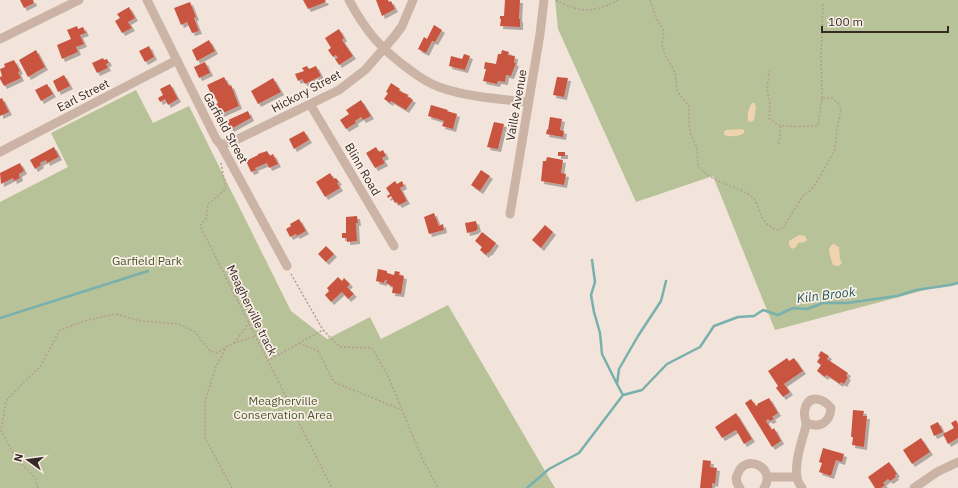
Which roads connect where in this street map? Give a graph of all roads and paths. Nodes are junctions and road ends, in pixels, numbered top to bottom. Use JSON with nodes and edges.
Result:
{"nodes":[{"id":1,"x":79,"y":0,"type":"edge"},
{"id":2,"x":147,"y":0,"type":"edge"},
{"id":3,"x":348,"y":0,"type":"edge"},
{"id":4,"x":413,"y":0,"type":"edge"},
{"id":5,"x":544,"y":0,"type":"edge"},
{"id":6,"x":556,"y":0,"type":"edge"},
{"id":7,"x":618,"y":0,"type":"edge"},
{"id":8,"x":650,"y":0,"type":"edge"},
{"id":9,"x":823,"y":3,"type":"dead end"},
{"id":10,"x":0,"y":39,"type":"edge"},
{"id":11,"x":384,"y":49,"type":"junction"},
{"id":12,"x":177,"y":60,"type":"junction"},
{"id":13,"x":770,"y":68,"type":"dead end"},
{"id":14,"x":822,"y":98,"type":"junction"},
{"id":15,"x":529,"y":102,"type":"junction"},
{"id":16,"x":310,"y":104,"type":"junction"},
{"id":17,"x":781,"y":126,"type":"junction"},
{"id":18,"x":221,"y":144,"type":"junction"},
{"id":19,"x":779,"y":144,"type":"dead end"},
{"id":20,"x":0,"y":152,"type":"edge"},
{"id":21,"x":221,"y":163,"type":"dead end"},
{"id":22,"x":510,"y":214,"type":"dead end"},
{"id":23,"x":394,"y":246,"type":"dead end"},
{"id":24,"x":287,"y":266,"type":"joint"},
{"id":25,"x":249,"y":323,"type":"junction"},
{"id":26,"x":323,"y":330,"type":"junction"},
{"id":27,"x":255,"y":336,"type":"junction"},
{"id":28,"x":299,"y":343,"type":"junction"},
{"id":29,"x":234,"y":344,"type":"junction"},
{"id":30,"x":227,"y":346,"type":"junction"},
{"id":31,"x":267,"y":361,"type":"junction"},
{"id":32,"x":402,"y":410,"type":"junction"},
{"id":33,"x":807,"y":424,"type":"dead end"},
{"id":34,"x":958,"y":462,"type":"edge"},
{"id":35,"x":767,"y":477,"type":"junction"},
{"id":36,"x":797,"y":477,"type":"junction"},
{"id":37,"x":38,"y":488,"type":"edge"},
{"id":38,"x":232,"y":488,"type":"edge"},
{"id":39,"x":332,"y":488,"type":"edge"},
{"id":40,"x":438,"y":488,"type":"edge"},
{"id":41,"x":740,"y":488,"type":"edge"},
{"id":42,"x":764,"y":488,"type":"edge"},
{"id":43,"x":802,"y":488,"type":"edge"},
{"id":44,"x":914,"y":488,"type":"edge"}],
"edges":[{"from":1,"to":10,"type":"street"},
{"from":2,"to":12,"type":"street","name":"Garfield Street"},
{"from":3,"to":11,"type":"street"},
{"from":4,"to":11,"type":"street","name":"Hickory Street"},
{"from":5,"to":15,"type":"street","name":"Vaille Avenue"},
{"from":6,"to":7,"type":"path"},
{"from":8,"to":14,"type":"path"},
{"from":9,"to":14,"type":"path"},
{"from":11,"to":15,"type":"street"},
{"from":11,"to":16,"type":"street","name":"Hickory Street"},
{"from":12,"to":18,"type":"street","name":"Garfield Street"},
{"from":12,"to":20,"type":"street","name":"Earl Street"},
{"from":13,"to":17,"type":"path"},
{"from":14,"to":17,"type":"path"},
{"from":15,"to":22,"type":"street","name":"Vaille Avenue"},
{"from":16,"to":18,"type":"street","name":"Hickory Street"},
{"from":16,"to":23,"type":"street","name":"Blinn Road"},
{"from":17,"to":19,"type":"path"},
{"from":18,"to":24,"type":"street","name":"Garfield Street"},
{"from":21,"to":25,"type":"path","name":"Meagherville track"},
{"from":24,"to":26,"type":"path"},
{"from":25,"to":27,"type":"path","name":"Meagherville track"},
{"from":25,"to":29,"type":"path"},
{"from":26,"to":28,"type":"path"},
{"from":26,"to":32,"type":"path"},
{"from":27,"to":29,"type":"path"},
{"from":27,"to":31,"type":"path","name":"Meagherville track"},
{"from":28,"to":31,"type":"path"},
{"from":28,"to":32,"type":"path"},
{"from":29,"to":30,"type":"path"},
{"from":30,"to":37,"type":"path"},
{"from":30,"to":38,"type":"path"},
{"from":31,"to":39,"type":"path","name":"Meagherville track"},
{"from":32,"to":40,"type":"path"},
{"from":33,"to":36,"type":"street"},
{"from":34,"to":44,"type":"street"},
{"from":35,"to":36,"type":"street"},
{"from":35,"to":41,"type":"street"},
{"from":35,"to":42,"type":"street"},
{"from":36,"to":43,"type":"street"}]}
